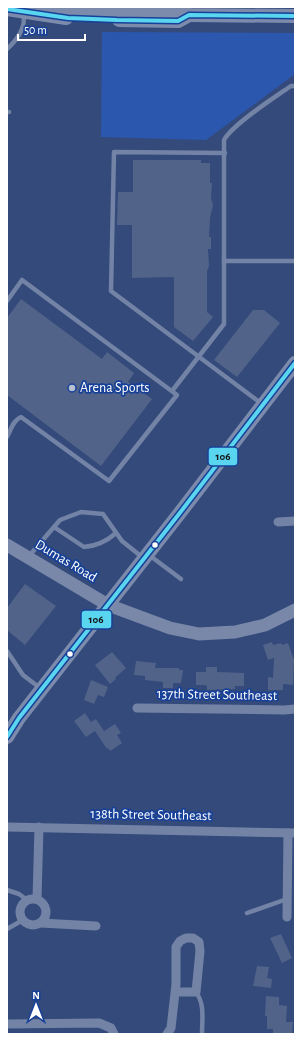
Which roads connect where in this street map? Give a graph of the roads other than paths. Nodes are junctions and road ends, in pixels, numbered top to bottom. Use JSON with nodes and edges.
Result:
{"nodes":[{"id":1,"x":53,"y":7,"type":"edge"},
{"id":2,"x":7,"y":9,"type":"edge"},
{"id":3,"x":21,"y":11,"type":"junction"},
{"id":4,"x":189,"y":15,"type":"junction"},
{"id":5,"x":295,"y":16,"type":"edge"},
{"id":6,"x":7,"y":49,"type":"edge"},
{"id":7,"x":294,"y":85,"type":"edge"},
{"id":8,"x":225,"y":153,"type":"junction"},
{"id":9,"x":224,"y":261,"type":"junction"},
{"id":10,"x":295,"y":261,"type":"edge"},
{"id":11,"x":7,"y":301,"type":"edge"},
{"id":12,"x":198,"y":356,"type":"junction"},
{"id":13,"x":295,"y":363,"type":"edge"},
{"id":14,"x":172,"y":391,"type":"junction"},
{"id":15,"x":263,"y":406,"type":"junction"},
{"id":16,"x":8,"y":430,"type":"edge"},
{"id":17,"x":7,"y":437,"type":"edge"},
{"id":18,"x":295,"y":521,"type":"edge"},
{"id":19,"x":278,"y":522,"type":"dead end"},
{"id":20,"x":54,"y":527,"type":"junction"},
{"id":21,"x":116,"y":533,"type":"junction"},
{"id":22,"x":7,"y":544,"type":"edge"},
{"id":23,"x":146,"y":556,"type":"junction"},
{"id":24,"x":28,"y":557,"type":"junction"},
{"id":25,"x":181,"y":579,"type":"dead end"},
{"id":26,"x":108,"y":605,"type":"junction"},
{"id":27,"x":295,"y":610,"type":"edge"},
{"id":28,"x":7,"y":651,"type":"edge"},
{"id":29,"x":42,"y":689,"type":"junction"},
{"id":30,"x":138,"y":708,"type":"dead end"},
{"id":31,"x":295,"y":709,"type":"edge"},
{"id":32,"x":7,"y":737,"type":"edge"},
{"id":33,"x":7,"y":826,"type":"edge"},
{"id":34,"x":39,"y":827,"type":"junction"},
{"id":35,"x":292,"y":833,"type":"edge"},
{"id":36,"x":7,"y":890,"type":"edge"},
{"id":37,"x":37,"y":899,"type":"junction"},
{"id":38,"x":287,"y":899,"type":"junction"},
{"id":39,"x":27,"y":900,"type":"junction"},
{"id":40,"x":247,"y":913,"type":"dead end"},
{"id":41,"x":287,"y":918,"type":"dead end"},
{"id":42,"x":23,"y":920,"type":"junction"},
{"id":43,"x":41,"y":923,"type":"junction"},
{"id":44,"x":96,"y":926,"type":"dead end"},
{"id":45,"x":7,"y":929,"type":"edge"},
{"id":46,"x":175,"y":992,"type":"junction"},
{"id":47,"x":196,"y":992,"type":"junction"},
{"id":48,"x":7,"y":1024,"type":"edge"},
{"id":49,"x":113,"y":1031,"type":"edge"},
{"id":50,"x":167,"y":1034,"type":"edge"},
{"id":51,"x":202,"y":1034,"type":"edge"}],
"edges":[{"from":1,"to":4,"type":"main road"},
{"from":2,"to":3,"type":"main road"},
{"from":3,"to":4,"type":"main road"},
{"from":3,"to":6,"type":"lane"},
{"from":4,"to":5,"type":"main road"},
{"from":7,"to":8,"type":"lane"},
{"from":8,"to":9,"type":"lane"},
{"from":8,"to":12,"type":"lane"},
{"from":9,"to":10,"type":"lane"},
{"from":9,"to":12,"type":"lane"},
{"from":11,"to":14,"type":"lane"},
{"from":12,"to":14,"type":"lane"},
{"from":12,"to":15,"type":"lane"},
{"from":13,"to":15,"type":"main road"},
{"from":14,"to":16,"type":"lane"},
{"from":15,"to":23,"type":"main road"},
{"from":16,"to":17,"type":"lane"},
{"from":18,"to":19,"type":"street"},
{"from":20,"to":21,"type":"lane"},
{"from":20,"to":21,"type":"lane"},
{"from":20,"to":24,"type":"lane"},
{"from":21,"to":23,"type":"lane"},
{"from":22,"to":24,"type":"street","name":"Dumas Road"},
{"from":23,"to":25,"type":"lane"},
{"from":23,"to":26,"type":"main road"},
{"from":24,"to":26,"type":"street","name":"Dumas Road"},
{"from":26,"to":27,"type":"street","name":"Dumas Road"},
{"from":26,"to":29,"type":"main road"},
{"from":28,"to":29,"type":"lane"},
{"from":29,"to":32,"type":"main road"},
{"from":30,"to":31,"type":"street","name":"137th Street Southeast"},
{"from":33,"to":34,"type":"street","name":"138th Street Southeast"},
{"from":34,"to":35,"type":"street","name":"138th Street Southeast"},
{"from":34,"to":37,"type":"street"},
{"from":35,"to":38,"type":"street"},
{"from":36,"to":39,"type":"lane"},
{"from":37,"to":39,"type":"street"},
{"from":37,"to":43,"type":"street"},
{"from":38,"to":40,"type":"lane"},
{"from":38,"to":41,"type":"street"},
{"from":39,"to":42,"type":"street"},
{"from":42,"to":43,"type":"street"},
{"from":42,"to":45,"type":"lane"},
{"from":43,"to":44,"type":"street"},
{"from":46,"to":47,"type":"street"},
{"from":46,"to":47,"type":"street"},
{"from":46,"to":50,"type":"street"},
{"from":47,"to":51,"type":"lane"},
{"from":48,"to":49,"type":"street"}]}
